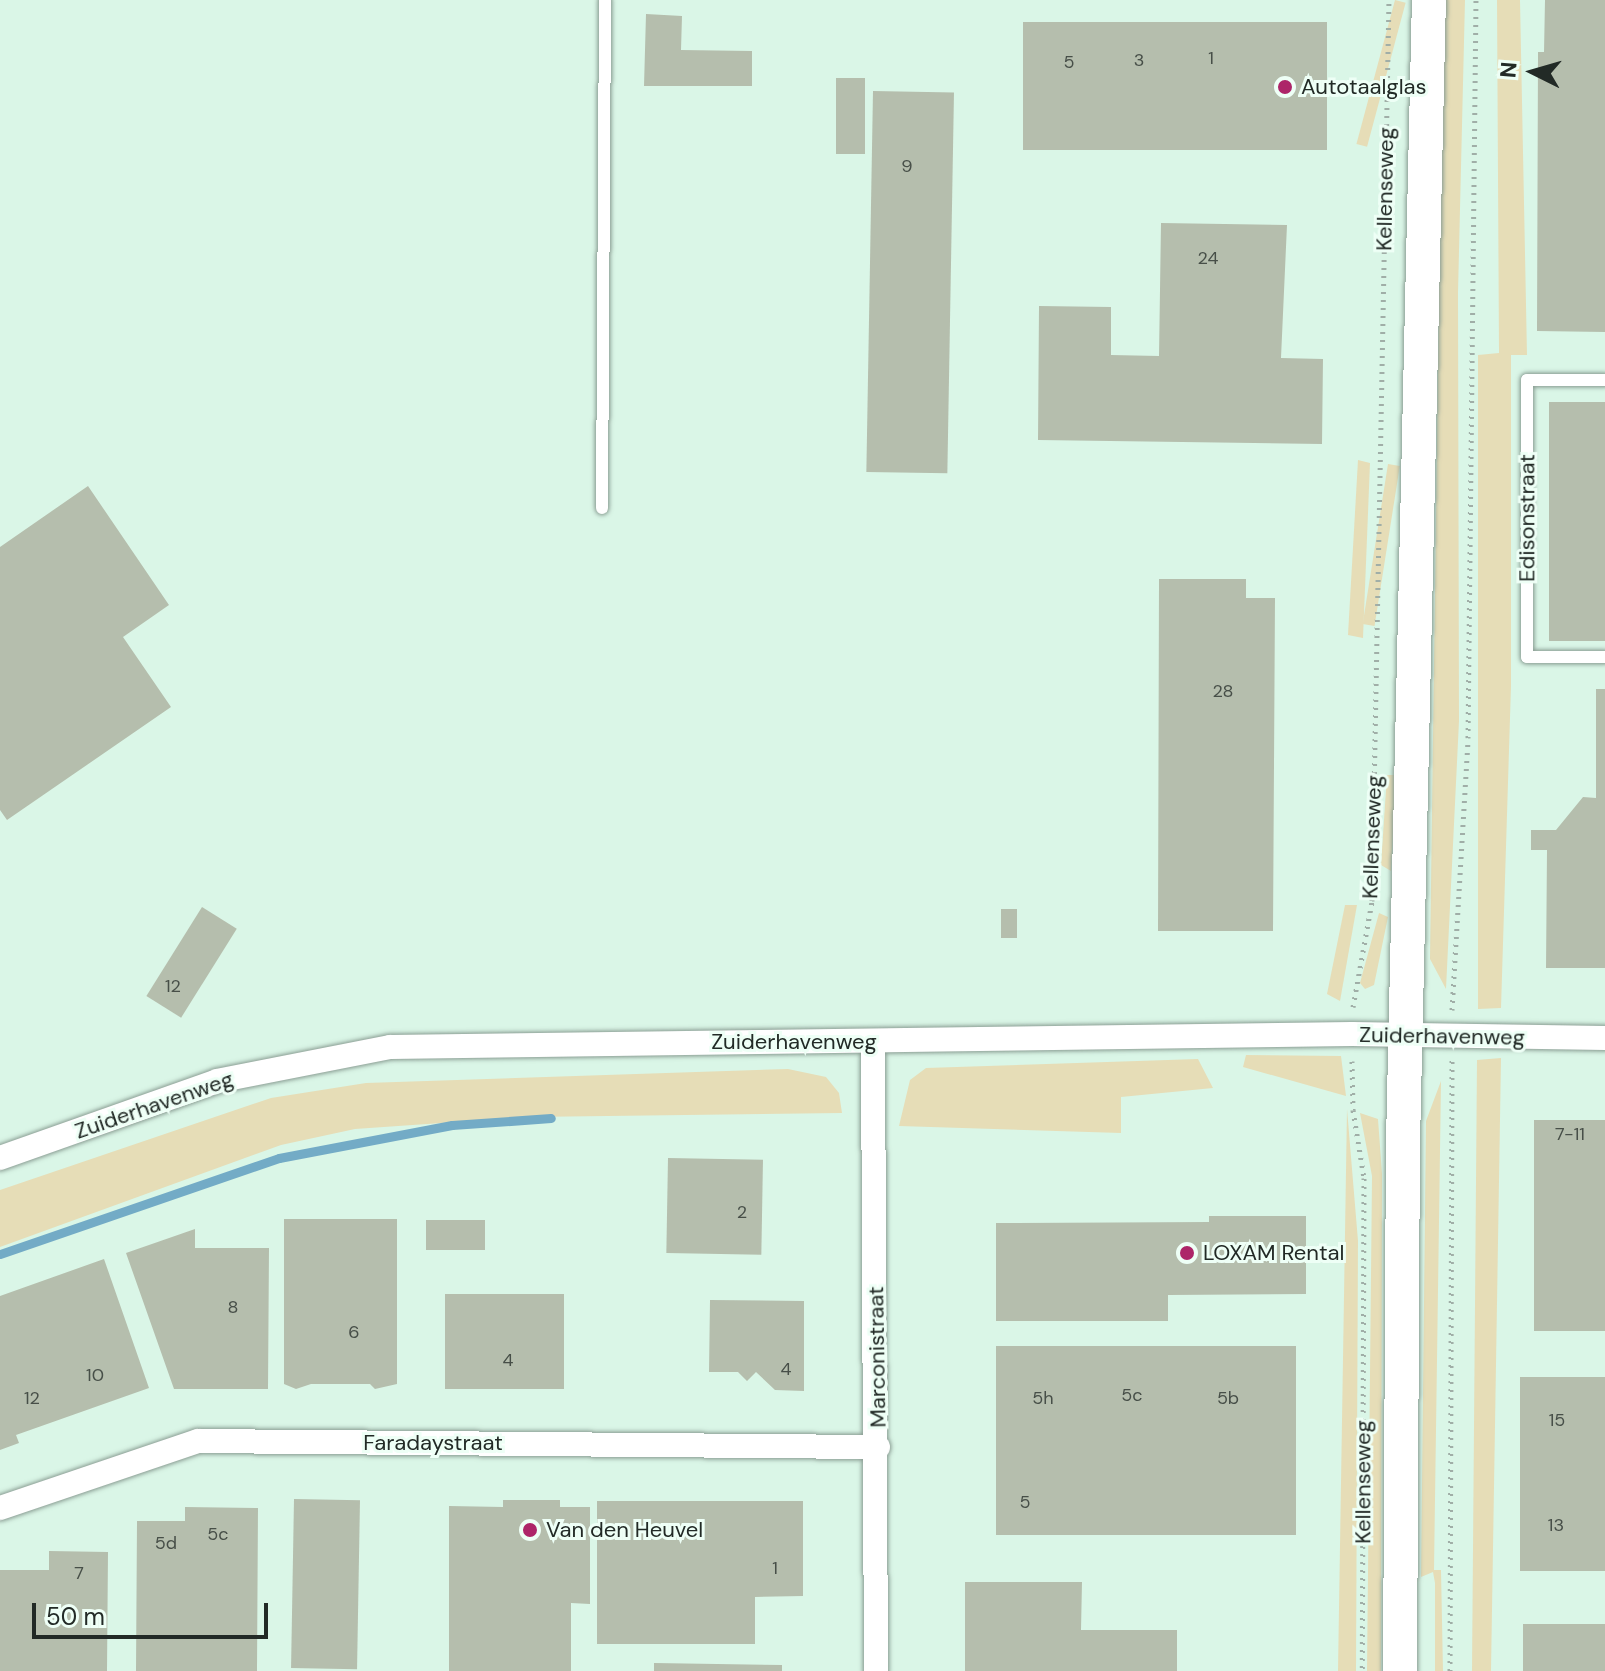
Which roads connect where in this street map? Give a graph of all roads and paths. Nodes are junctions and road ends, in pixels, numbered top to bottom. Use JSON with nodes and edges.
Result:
{"nodes":[{"id":1,"x":605,"y":0,"type":"edge"},
{"id":2,"x":1389,"y":0,"type":"edge"},
{"id":3,"x":1429,"y":0,"type":"edge"},
{"id":4,"x":1476,"y":0,"type":"edge"},
{"id":5,"x":1605,"y":380,"type":"edge"},
{"id":6,"x":602,"y":508,"type":"dead end"},
{"id":7,"x":1605,"y":657,"type":"edge"},
{"id":8,"x":1352,"y":1034,"type":"junction"},
{"id":9,"x":1405,"y":1035,"type":"junction"},
{"id":10,"x":1451,"y":1036,"type":"junction"},
{"id":11,"x":1605,"y":1038,"type":"edge"},
{"id":12,"x":873,"y":1042,"type":"junction"},
{"id":13,"x":0,"y":1158,"type":"edge"},
{"id":14,"x":878,"y":1447,"type":"junction"},
{"id":15,"x":0,"y":1508,"type":"edge"},
{"id":16,"x":876,"y":1671,"type":"edge"},
{"id":17,"x":1362,"y":1671,"type":"edge"},
{"id":18,"x":1400,"y":1671,"type":"edge"},
{"id":19,"x":1450,"y":1671,"type":"edge"}],
"edges":[{"from":1,"to":6,"type":"lane"},
{"from":2,"to":8,"type":"path","name":"Kellenseweg"},
{"from":3,"to":9,"type":"main road","name":"Kellenseweg"},
{"from":4,"to":10,"type":"path"},
{"from":5,"to":7,"type":"lane","name":"Edisonstraat"},
{"from":8,"to":9,"type":"street","name":"Zuiderhavenweg"},
{"from":8,"to":12,"type":"street","name":"Zuiderhavenweg"},
{"from":8,"to":17,"type":"path","name":"Kellenseweg"},
{"from":9,"to":10,"type":"street","name":"Zuiderhavenweg"},
{"from":9,"to":18,"type":"main road","name":"Kellenseweg"},
{"from":10,"to":11,"type":"street","name":"Zuiderhavenweg"},
{"from":10,"to":19,"type":"path"},
{"from":12,"to":13,"type":"street","name":"Zuiderhavenweg"},
{"from":12,"to":14,"type":"street","name":"Marconistraat"},
{"from":14,"to":15,"type":"street","name":"Faradaystraat"},
{"from":14,"to":16,"type":"street","name":"Marconistraat"}]}
